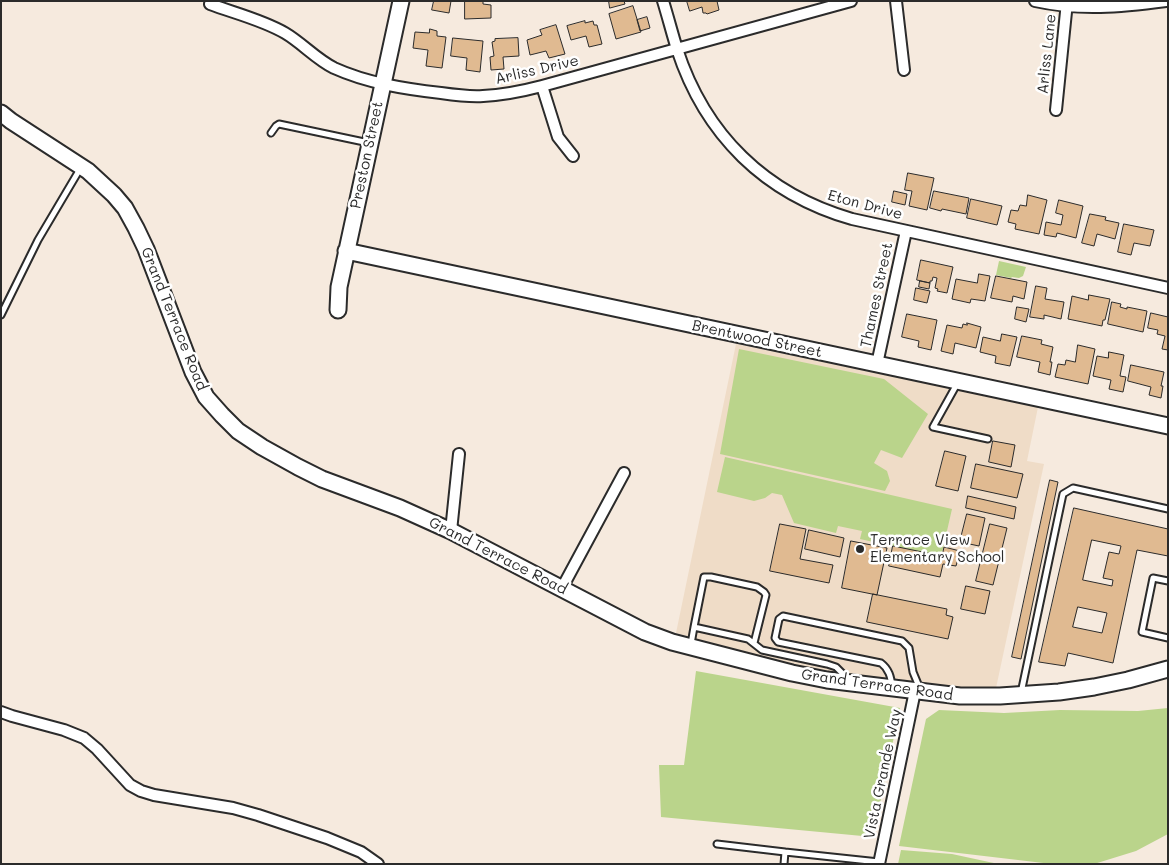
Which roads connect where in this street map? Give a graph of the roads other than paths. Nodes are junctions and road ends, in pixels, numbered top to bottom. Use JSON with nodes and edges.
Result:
{"nodes":[{"id":1,"x":401,"y":1,"type":"edge"},
{"id":2,"x":663,"y":1,"type":"edge"},
{"id":3,"x":851,"y":1,"type":"edge"},
{"id":4,"x":896,"y":1,"type":"edge"},
{"id":5,"x":1035,"y":1,"type":"edge"},
{"id":6,"x":1166,"y":1,"type":"edge"},
{"id":7,"x":210,"y":4,"type":"dead end"},
{"id":8,"x":1067,"y":4,"type":"edge"},
{"id":9,"x":677,"y":50,"type":"junction"},
{"id":10,"x":904,"y":70,"type":"dead end"},
{"id":11,"x":382,"y":83,"type":"junction"},
{"id":12,"x":542,"y":86,"type":"junction"},
{"id":13,"x":1056,"y":110,"type":"dead end"},
{"id":14,"x":1,"y":112,"type":"edge"},
{"id":15,"x":272,"y":132,"type":"dead end"},
{"id":16,"x":370,"y":143,"type":"junction"},
{"id":17,"x":573,"y":156,"type":"dead end"},
{"id":18,"x":81,"y":166,"type":"junction"},
{"id":19,"x":906,"y":231,"type":"junction"},
{"id":20,"x":346,"y":251,"type":"junction"},
{"id":21,"x":1168,"y":288,"type":"edge"},
{"id":22,"x":338,"y":310,"type":"dead end"},
{"id":23,"x":1,"y":315,"type":"edge"},
{"id":24,"x":877,"y":364,"type":"junction"},
{"id":25,"x":959,"y":382,"type":"junction"},
{"id":26,"x":1168,"y":426,"type":"edge"},
{"id":27,"x":988,"y":439,"type":"dead end"},
{"id":28,"x":459,"y":454,"type":"dead end"},
{"id":29,"x":624,"y":473,"type":"dead end"},
{"id":30,"x":1168,"y":509,"type":"edge"},
{"id":31,"x":451,"y":531,"type":"junction"},
{"id":32,"x":1168,"y":581,"type":"edge"},
{"id":33,"x":562,"y":588,"type":"junction"},
{"id":34,"x":694,"y":627,"type":"junction"},
{"id":35,"x":1168,"y":638,"type":"edge"},
{"id":36,"x":756,"y":645,"type":"junction"},
{"id":37,"x":690,"y":647,"type":"junction"},
{"id":38,"x":754,"y":664,"type":"junction"},
{"id":39,"x":1168,"y":669,"type":"edge"},
{"id":40,"x":853,"y":683,"type":"junction"},
{"id":41,"x":892,"y":688,"type":"junction"},
{"id":42,"x":918,"y":692,"type":"junction"},
{"id":43,"x":1021,"y":694,"type":"junction"},
{"id":44,"x":1,"y":712,"type":"edge"},
{"id":45,"x":717,"y":844,"type":"dead end"},
{"id":46,"x":785,"y":852,"type":"junction"},
{"id":47,"x":880,"y":863,"type":"edge"},
{"id":48,"x":378,"y":864,"type":"edge"},
{"id":49,"x":784,"y":864,"type":"edge"}],
"edges":[{"from":1,"to":11,"type":"street","name":"Preston Street"},
{"from":2,"to":9,"type":"street","name":"Eton Drive"},
{"from":3,"to":9,"type":"street","name":"Arliss Drive"},
{"from":4,"to":10,"type":"street"},
{"from":5,"to":8,"type":"street"},
{"from":6,"to":8,"type":"street"},
{"from":7,"to":11,"type":"street","name":"Arliss Drive"},
{"from":8,"to":13,"type":"street","name":"Arliss Lane"},
{"from":9,"to":12,"type":"street","name":"Arliss Drive"},
{"from":9,"to":19,"type":"street","name":"Eton Drive"},
{"from":11,"to":12,"type":"street","name":"Arliss Drive"},
{"from":11,"to":16,"type":"street","name":"Preston Street"},
{"from":12,"to":17,"type":"street"},
{"from":14,"to":18,"type":"street","name":"Grand Terrace Road"},
{"from":15,"to":16,"type":"lane"},
{"from":16,"to":20,"type":"street","name":"Preston Street"},
{"from":18,"to":23,"type":"lane"},
{"from":18,"to":31,"type":"street","name":"Grand Terrace Road"},
{"from":19,"to":21,"type":"street","name":"Eton Drive"},
{"from":19,"to":24,"type":"street","name":"Thames Street"},
{"from":20,"to":22,"type":"street","name":"Preston Street"},
{"from":20,"to":24,"type":"street","name":"Brentwood Street"},
{"from":24,"to":25,"type":"street","name":"Brentwood Street"},
{"from":25,"to":26,"type":"street","name":"Brentwood Street"},
{"from":25,"to":27,"type":"lane"},
{"from":28,"to":31,"type":"street"},
{"from":29,"to":33,"type":"street"},
{"from":30,"to":43,"type":"lane"},
{"from":31,"to":33,"type":"street","name":"Grand Terrace Road"},
{"from":32,"to":35,"type":"lane"},
{"from":33,"to":37,"type":"street","name":"Grand Terrace Road"},
{"from":34,"to":36,"type":"lane"},
{"from":34,"to":36,"type":"lane"},
{"from":34,"to":37,"type":"lane"},
{"from":36,"to":38,"type":"lane"},
{"from":36,"to":40,"type":"lane"},
{"from":37,"to":38,"type":"street","name":"Grand Terrace Road"},
{"from":38,"to":40,"type":"street","name":"Grand Terrace Road"},
{"from":39,"to":43,"type":"street","name":"Grand Terrace Road"},
{"from":40,"to":41,"type":"street","name":"Grand Terrace Road"},
{"from":41,"to":42,"type":"street","name":"Grand Terrace Road"},
{"from":41,"to":42,"type":"lane"},
{"from":42,"to":43,"type":"street","name":"Grand Terrace Road"},
{"from":42,"to":47,"type":"street","name":"Vista Grande Way"},
{"from":44,"to":48,"type":"street"},
{"from":45,"to":46,"type":"lane"},
{"from":46,"to":47,"type":"lane"},
{"from":46,"to":49,"type":"lane"}]}
